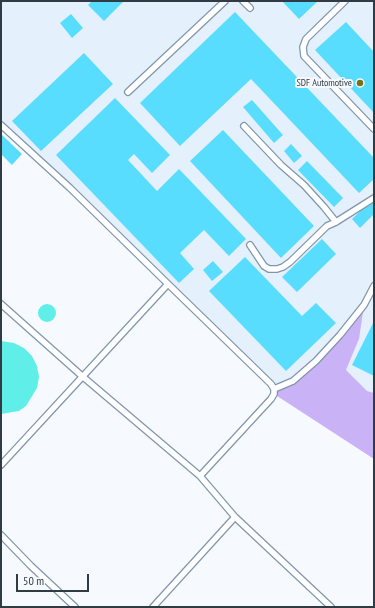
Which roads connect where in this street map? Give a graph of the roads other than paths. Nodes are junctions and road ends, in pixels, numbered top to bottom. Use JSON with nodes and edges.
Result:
{"nodes":[{"id":1,"x":225,"y":1,"type":"edge"},
{"id":2,"x":243,"y":1,"type":"edge"},
{"id":3,"x":345,"y":1,"type":"edge"},
{"id":4,"x":250,"y":8,"type":"dead end"},
{"id":5,"x":128,"y":92,"type":"dead end"},
{"id":6,"x":1,"y":125,"type":"edge"},
{"id":7,"x":244,"y":126,"type":"dead end"},
{"id":8,"x":374,"y":129,"type":"edge"},
{"id":9,"x":374,"y":198,"type":"edge"},
{"id":10,"x":336,"y":222,"type":"junction"},
{"id":11,"x":250,"y":245,"type":"dead end"},
{"id":12,"x":168,"y":284,"type":"junction"},
{"id":13,"x":374,"y":286,"type":"edge"},
{"id":14,"x":1,"y":304,"type":"edge"},
{"id":15,"x":82,"y":376,"type":"junction"},
{"id":16,"x":274,"y":389,"type":"junction"},
{"id":17,"x":1,"y":465,"type":"edge"},
{"id":18,"x":200,"y":476,"type":"junction"},
{"id":19,"x":235,"y":517,"type":"junction"},
{"id":20,"x":1,"y":535,"type":"edge"},
{"id":21,"x":75,"y":607,"type":"edge"},
{"id":22,"x":152,"y":607,"type":"edge"},
{"id":23,"x":331,"y":607,"type":"edge"}],
"edges":[{"from":1,"to":5,"type":"lane"},
{"from":2,"to":4,"type":"lane"},
{"from":3,"to":8,"type":"lane"},
{"from":6,"to":12,"type":"lane"},
{"from":7,"to":10,"type":"lane"},
{"from":9,"to":10,"type":"lane"},
{"from":10,"to":11,"type":"lane"},
{"from":12,"to":15,"type":"lane"},
{"from":12,"to":16,"type":"lane"},
{"from":13,"to":16,"type":"lane"},
{"from":14,"to":15,"type":"lane"},
{"from":15,"to":17,"type":"lane"},
{"from":15,"to":18,"type":"lane"},
{"from":16,"to":18,"type":"lane"},
{"from":18,"to":19,"type":"lane"},
{"from":19,"to":22,"type":"lane"},
{"from":19,"to":23,"type":"lane"},
{"from":20,"to":21,"type":"lane"}]}
